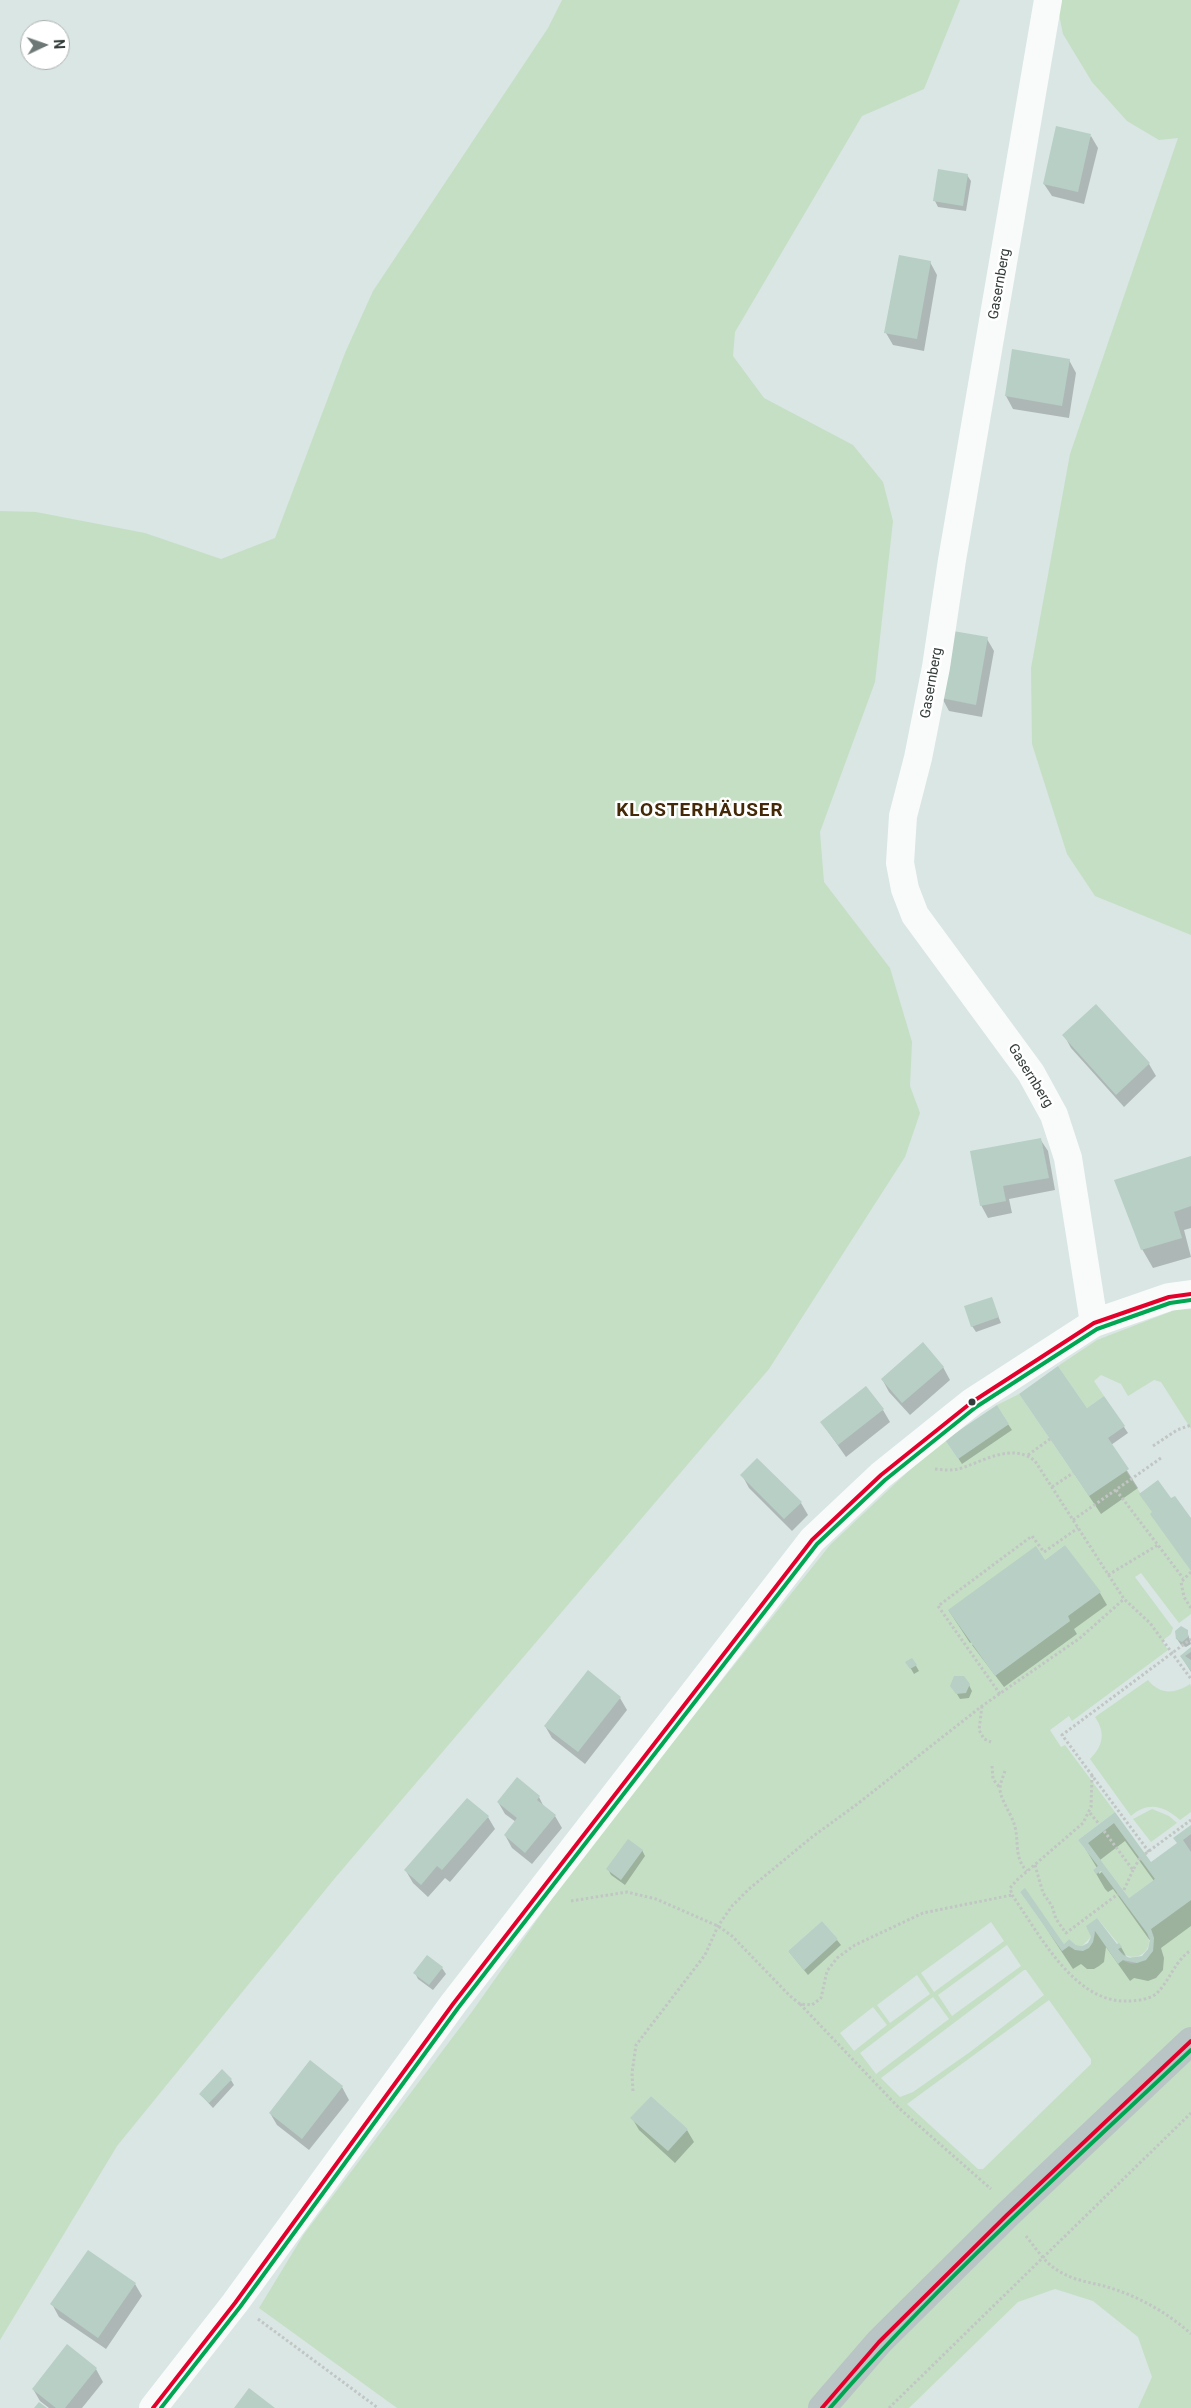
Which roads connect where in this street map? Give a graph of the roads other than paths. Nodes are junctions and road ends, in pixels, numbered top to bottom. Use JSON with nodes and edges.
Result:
{"nodes":[{"id":1,"x":1048,"y":0,"type":"edge"},
{"id":2,"x":1191,"y":1294,"type":"edge"},
{"id":3,"x":1094,"y":1323,"type":"junction"},
{"id":4,"x":1191,"y":2041,"type":"edge"},
{"id":5,"x":153,"y":2408,"type":"edge"},
{"id":6,"x":822,"y":2408,"type":"edge"}],
"edges":[{"from":1,"to":3,"type":"street","name":"Gasernberg"},
{"from":2,"to":3,"type":"street"},
{"from":3,"to":5,"type":"street"},
{"from":4,"to":6,"type":"main road"}]}
